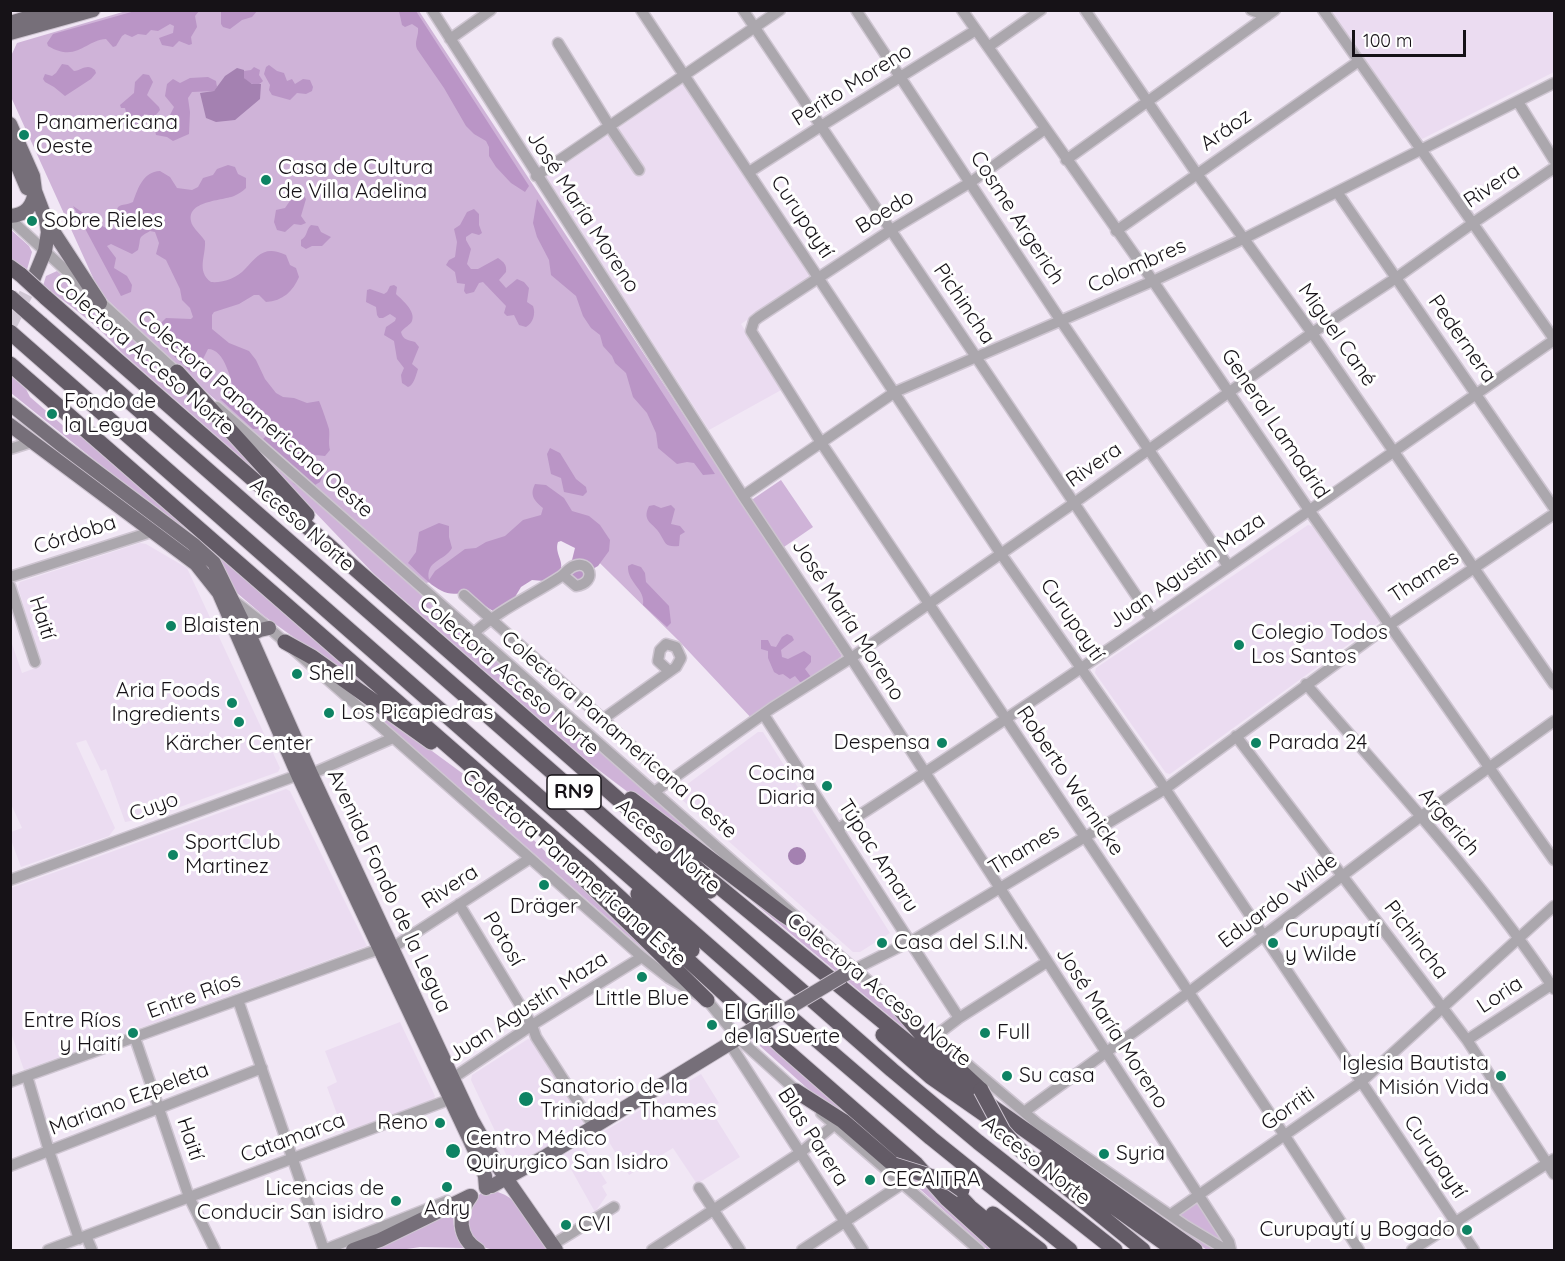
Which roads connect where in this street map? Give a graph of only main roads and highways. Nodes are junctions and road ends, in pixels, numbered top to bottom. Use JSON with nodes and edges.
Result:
{"nodes":[{"id":1,"x":53,"y":10,"type":"edge"},
{"id":2,"x":93,"y":10,"type":"edge"},
{"id":3,"x":10,"y":23,"type":"edge"},
{"id":4,"x":27,"y":29,"type":"junction"},
{"id":5,"x":10,"y":33,"type":"edge"},
{"id":6,"x":10,"y":40,"type":"edge"},
{"id":7,"x":10,"y":124,"type":"edge"},
{"id":8,"x":10,"y":147,"type":"edge"},
{"id":9,"x":35,"y":191,"type":"junction"},
{"id":10,"x":10,"y":217,"type":"edge"},
{"id":11,"x":46,"y":220,"type":"junction"},
{"id":12,"x":21,"y":274,"type":"edge"},
{"id":13,"x":10,"y":297,"type":"edge"},
{"id":14,"x":100,"y":303,"type":"road end"},
{"id":15,"x":10,"y":332,"type":"edge"},
{"id":16,"x":10,"y":364,"type":"edge"},
{"id":17,"x":177,"y":372,"type":"road end"},
{"id":18,"x":10,"y":404,"type":"edge"},
{"id":19,"x":10,"y":425,"type":"edge"},
{"id":20,"x":375,"y":586,"type":"junction"},
{"id":21,"x":225,"y":595,"type":"junction"},
{"id":22,"x":269,"y":628,"type":"road end"},
{"id":23,"x":244,"y":637,"type":"junction"},
{"id":24,"x":285,"y":642,"type":"road end"},
{"id":25,"x":551,"y":741,"type":"junction"},
{"id":26,"x":499,"y":790,"type":"junction"},
{"id":27,"x":596,"y":811,"type":"junction"},
{"id":28,"x":570,"y":823,"type":"junction"},
{"id":29,"x":816,"y":936,"type":"road end"},
{"id":30,"x":386,"y":949,"type":"junction"},
{"id":31,"x":855,"y":969,"type":"road end"},
{"id":32,"x":707,"y":1000,"type":"road end"},
{"id":33,"x":898,"y":1007,"type":"road end"},
{"id":34,"x":796,"y":1090,"type":"road end"},
{"id":35,"x":507,"y":1179,"type":"junction"},
{"id":36,"x":483,"y":1190,"type":"junction"},
{"id":37,"x":519,"y":1196,"type":"junction"},
{"id":38,"x":554,"y":1248,"type":"edge"},
{"id":39,"x":353,"y":1251,"type":"edge"},
{"id":40,"x":478,"y":1251,"type":"edge"},
{"id":41,"x":1003,"y":1251,"type":"edge"},
{"id":42,"x":1022,"y":1251,"type":"edge"},
{"id":43,"x":1040,"y":1251,"type":"edge"},
{"id":44,"x":1070,"y":1251,"type":"edge"},
{"id":45,"x":1115,"y":1251,"type":"edge"},
{"id":46,"x":1143,"y":1251,"type":"edge"},
{"id":47,"x":1174,"y":1251,"type":"edge"},
{"id":48,"x":1195,"y":1251,"type":"edge"}],
"edges":[{"from":1,"to":3,"type":"main road"},
{"from":2,"to":4,"type":"main road"},
{"from":4,"to":5,"type":"main road"},
{"from":4,"to":6,"type":"main road"},
{"from":7,"to":9,"type":"main road"},
{"from":8,"to":9,"type":"main road"},
{"from":9,"to":10,"type":"main road"},
{"from":9,"to":11,"type":"main road"},
{"from":11,"to":12,"type":"main road"},
{"from":11,"to":14,"type":"main road"},
{"from":12,"to":20,"type":"highway","name":"Colectora Acceso Norte","bridge":true},
{"from":13,"to":27,"type":"highway","name":"Acceso Norte","number":"RN9","bridge":true},
{"from":15,"to":28,"type":"highway","number":"RN9"},
{"from":16,"to":26,"type":"highway"},
{"from":17,"to":20,"type":"highway"},
{"from":18,"to":21,"type":"main road"},
{"from":19,"to":21,"type":"main road"},
{"from":20,"to":25,"type":"highway","name":"Colectora Acceso Norte"},
{"from":21,"to":23,"type":"main road","name":"Avenida Fondo de la Legua"},
{"from":22,"to":23,"type":"main road"},
{"from":23,"to":30,"type":"main road","name":"Avenida Fondo de la Legua"},
{"from":24,"to":26,"type":"highway"},
{"from":25,"to":29,"type":"highway"},
{"from":25,"to":48,"type":"highway","name":"Colectora Acceso Norte"},
{"from":26,"to":32,"type":"highway"},
{"from":26,"to":41,"type":"highway"},
{"from":27,"to":45,"type":"highway","name":"Acceso Norte","number":"RN9"},
{"from":27,"to":47,"type":"highway"},
{"from":28,"to":42,"type":"highway"},
{"from":28,"to":44,"type":"highway","number":"RN9"},
{"from":30,"to":35,"type":"main road","name":"Avenida Fondo de la Legua"},
{"from":30,"to":36,"type":"main road","name":"Avenida Fondo de la Legua"},
{"from":31,"to":35,"type":"main road","name":"Thames","bridge":true},
{"from":33,"to":46,"type":"highway","bridge":true},
{"from":34,"to":43,"type":"highway","bridge":true},
{"from":35,"to":36,"type":"main road","name":"Thames"},
{"from":35,"to":37,"type":"main road","name":"Avenida Fondo de la Legua"},
{"from":36,"to":37,"type":"main road"},
{"from":36,"to":39,"type":"main road","name":"Thames"},
{"from":36,"to":40,"type":"main road"},
{"from":37,"to":38,"type":"main road","name":"Avenida Fondo de la Legua"}]}
